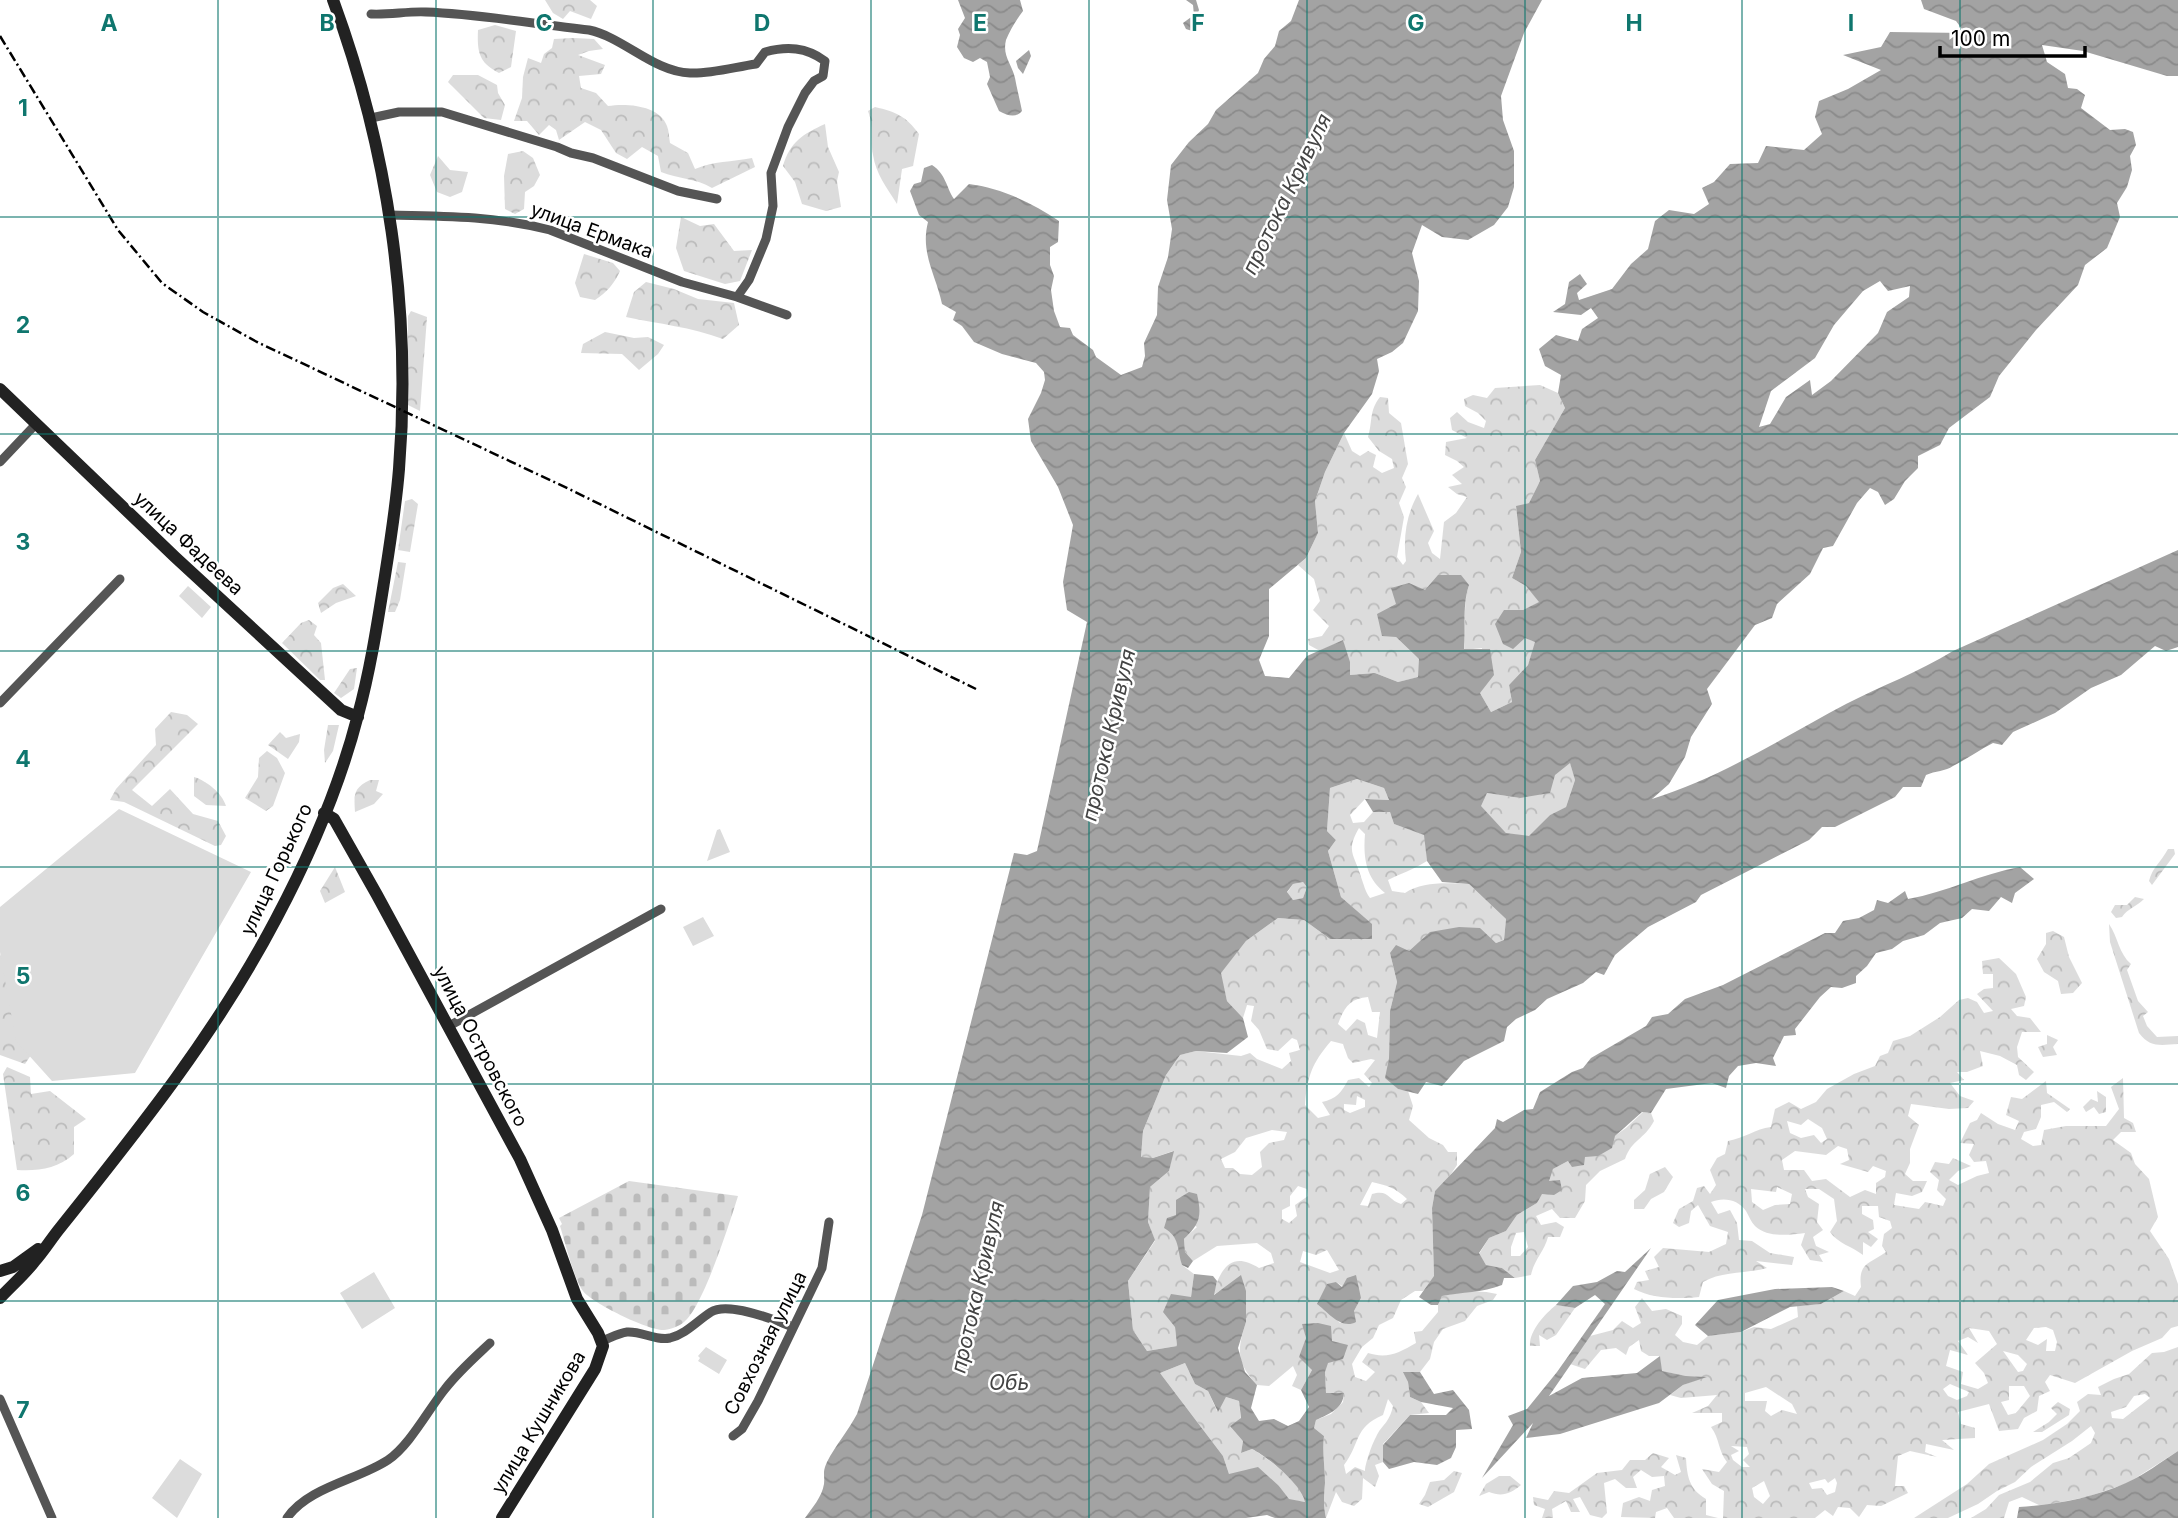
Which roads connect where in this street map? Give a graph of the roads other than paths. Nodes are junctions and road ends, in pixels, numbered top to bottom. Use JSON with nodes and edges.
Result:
{"nodes":[{"id":1,"x":333,"y":0,"type":"edge"},
{"id":2,"x":371,"y":14,"type":"dead end"},
{"id":3,"x":371,"y":118,"type":"junction"},
{"id":4,"x":717,"y":199,"type":"dead end"},
{"id":5,"x":390,"y":215,"type":"junction"},
{"id":6,"x":737,"y":297,"type":"junction"},
{"id":7,"x":786,"y":315,"type":"dead end"},
{"id":8,"x":0,"y":389,"type":"edge"},
{"id":9,"x":36,"y":424,"type":"junction"},
{"id":10,"x":0,"y":462,"type":"edge"},
{"id":11,"x":120,"y":579,"type":"dead end"},
{"id":12,"x":0,"y":703,"type":"edge"},
{"id":13,"x":358,"y":717,"type":"junction"},
{"id":14,"x":324,"y":813,"type":"junction"},
{"id":15,"x":661,"y":909,"type":"dead end"},
{"id":16,"x":449,"y":1026,"type":"junction"},
{"id":17,"x":829,"y":1222,"type":"dead end"},
{"id":18,"x":58,"y":1230,"type":"junction"},
{"id":19,"x":0,"y":1271,"type":"edge"},
{"id":20,"x":0,"y":1284,"type":"edge"},
{"id":21,"x":0,"y":1296,"type":"edge"},
{"id":22,"x":582,"y":1308,"type":"joint"},
{"id":23,"x":793,"y":1328,"type":"junction"},
{"id":24,"x":602,"y":1341,"type":"junction"},
{"id":25,"x":490,"y":1343,"type":"dead end"},
{"id":26,"x":0,"y":1399,"type":"edge"},
{"id":27,"x":733,"y":1436,"type":"dead end"},
{"id":28,"x":52,"y":1518,"type":"edge"},
{"id":29,"x":287,"y":1518,"type":"edge"},
{"id":30,"x":502,"y":1518,"type":"edge"}],
"edges":[{"from":1,"to":3,"type":"street","name":"улица Горького"},
{"from":2,"to":6,"type":"street"},
{"from":3,"to":4,"type":"street"},
{"from":3,"to":5,"type":"street","name":"улица Горького"},
{"from":5,"to":6,"type":"street","name":"улица Ермака"},
{"from":5,"to":13,"type":"street","name":"улица Горького"},
{"from":6,"to":7,"type":"street","name":"улица Ермака"},
{"from":8,"to":9,"type":"street","name":"улица Фадеева"},
{"from":9,"to":10,"type":"street"},
{"from":9,"to":13,"type":"street","name":"улица Фадеева"},
{"from":11,"to":12,"type":"street"},
{"from":13,"to":14,"type":"street","name":"улица Горького"},
{"from":14,"to":16,"type":"street","name":"улица Островского"},
{"from":14,"to":18,"type":"street","name":"улица Горького"},
{"from":15,"to":16,"type":"street"},
{"from":16,"to":22,"type":"street","name":"улица Островского"},
{"from":17,"to":23,"type":"street","name":"Совхозная улица"},
{"from":18,"to":19,"type":"street","name":"улица Горького"},
{"from":18,"to":21,"type":"street","name":"улица Горького"},
{"from":20,"to":21,"type":"street"},
{"from":22,"to":24,"type":"street","name":"улица Кушникова"},
{"from":23,"to":24,"type":"street"},
{"from":23,"to":27,"type":"street","name":"Совхозная улица"},
{"from":24,"to":30,"type":"street","name":"улица Кушникова"},
{"from":25,"to":29,"type":"street"},
{"from":26,"to":28,"type":"street"}]}
